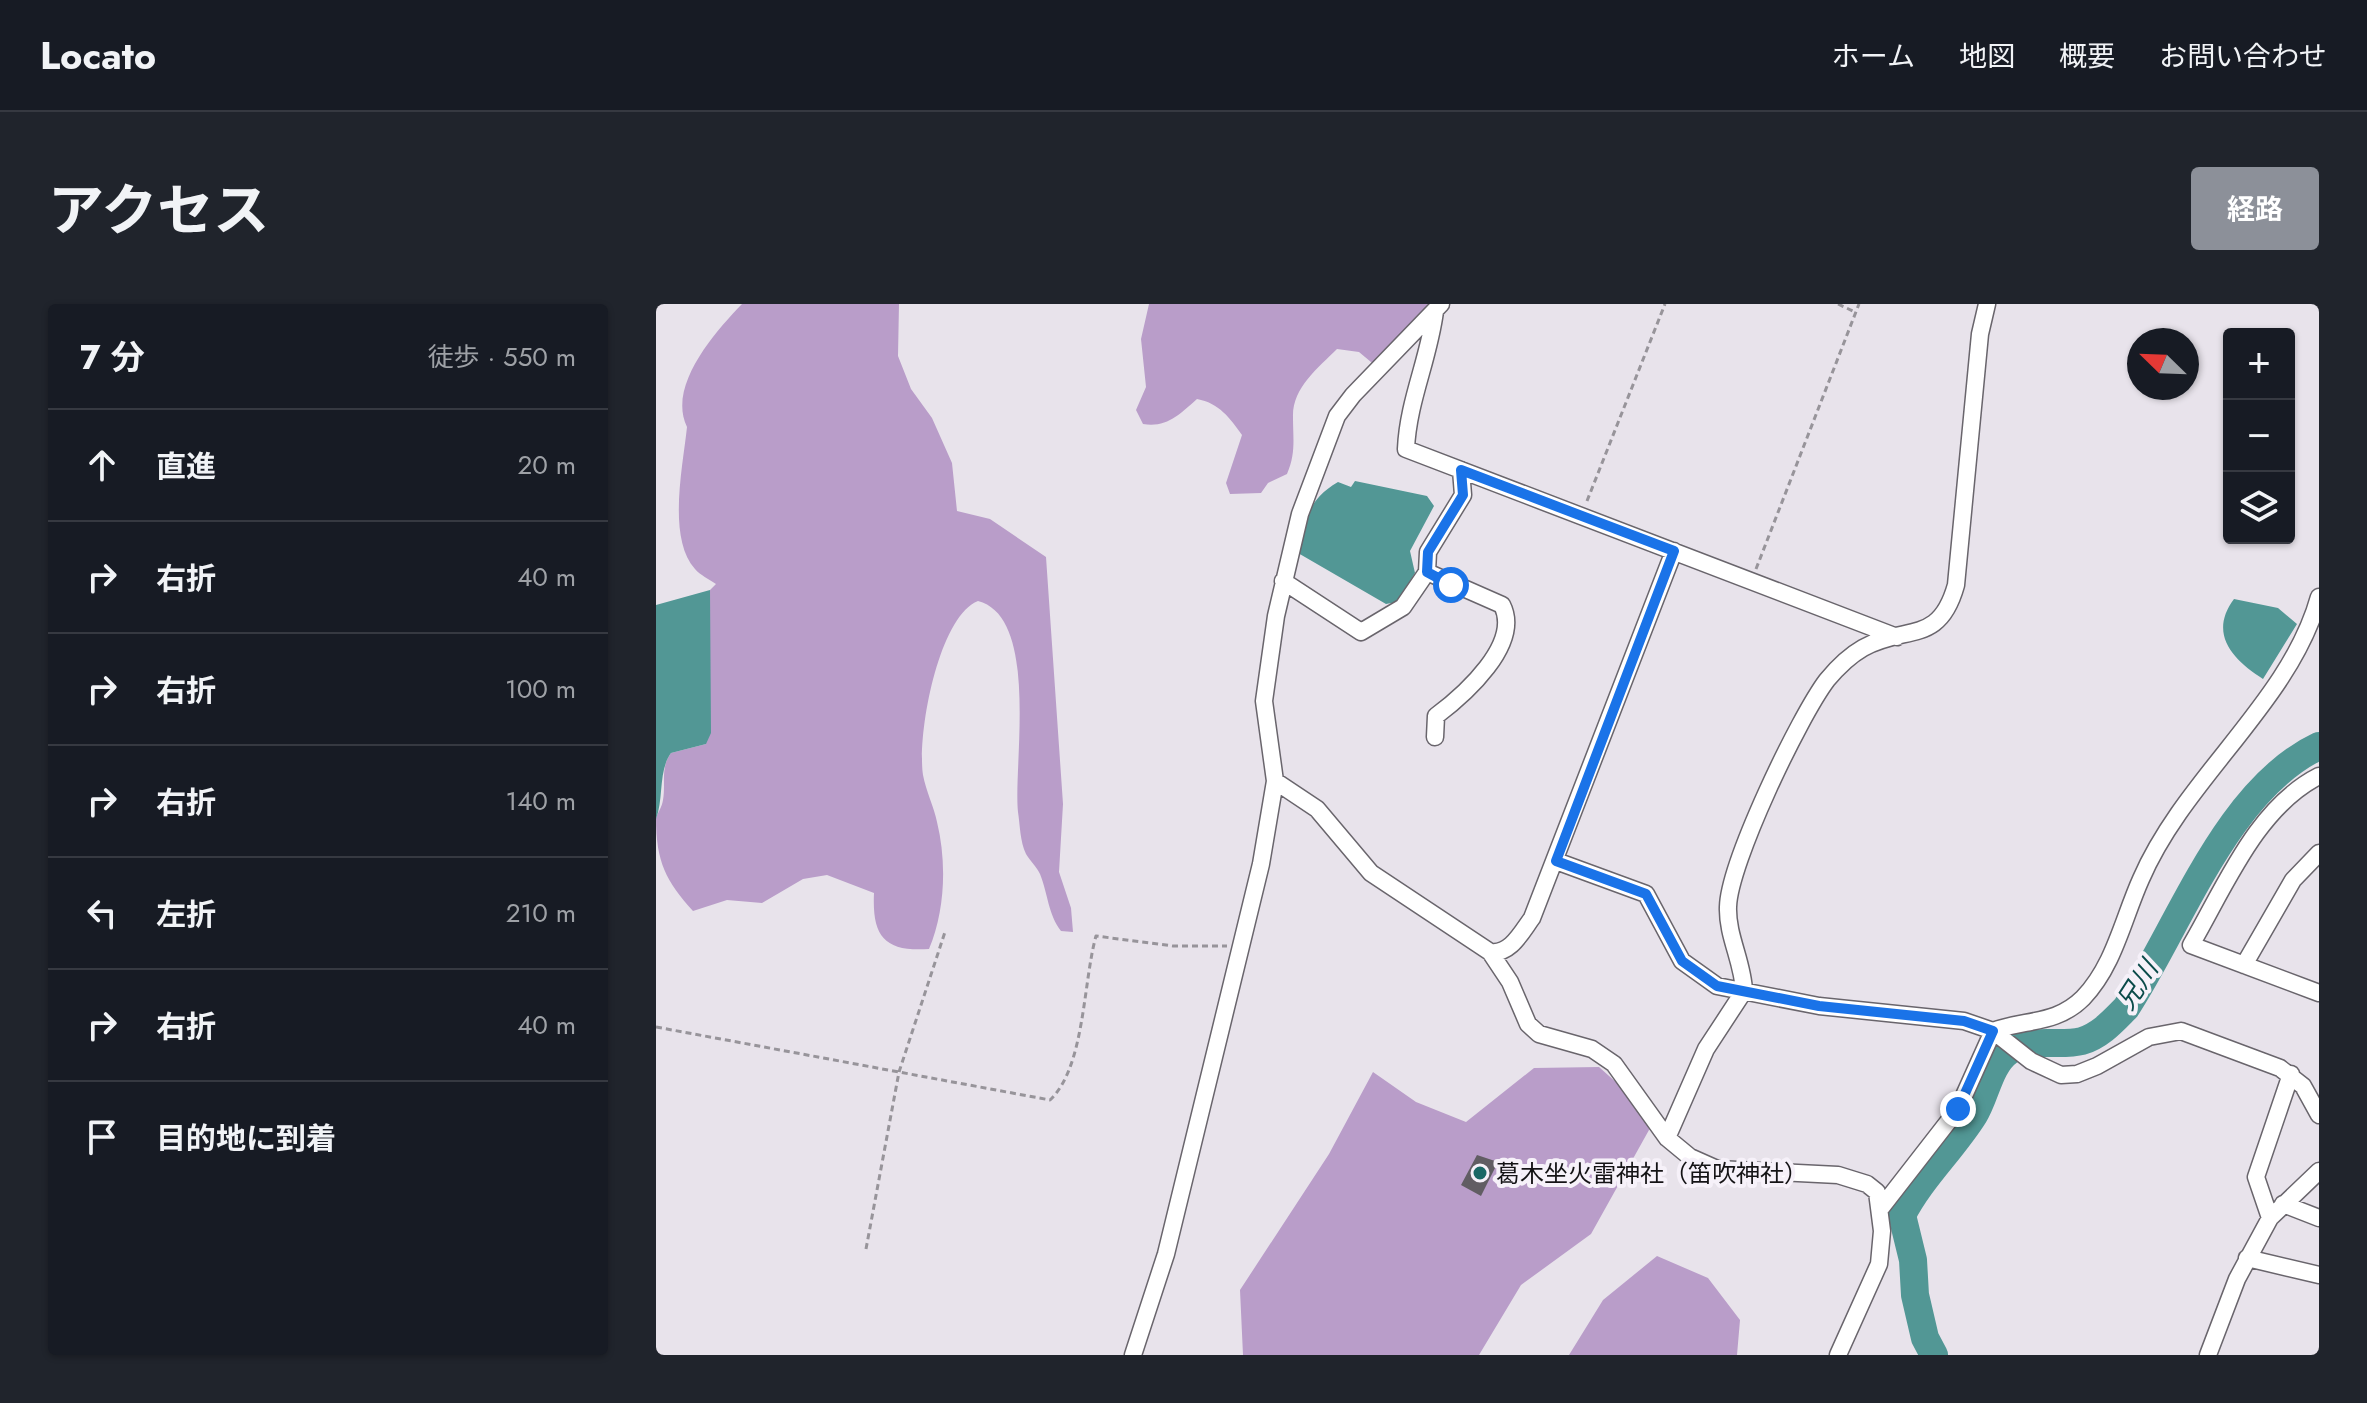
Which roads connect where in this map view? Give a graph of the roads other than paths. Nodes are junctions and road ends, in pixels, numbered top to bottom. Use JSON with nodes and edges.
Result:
{"nodes":[{"id":1,"x":1987,"y":304,"type":"edge"},
{"id":2,"x":1438,"y":308,"type":"edge"},
{"id":3,"x":1461,"y":470,"type":"junction"},
{"id":4,"x":1674,"y":551,"type":"junction"},
{"id":5,"x":1427,"y":572,"type":"junction"},
{"id":6,"x":1283,"y":581,"type":"junction"},
{"id":7,"x":2319,"y":597,"type":"edge"},
{"id":8,"x":2315,"y":627,"type":"edge"},
{"id":9,"x":1898,"y":637,"type":"junction"},
{"id":10,"x":1435,"y":737,"type":"dead end"},
{"id":11,"x":2319,"y":776,"type":"edge"},
{"id":12,"x":1275,"y":781,"type":"junction"},
{"id":13,"x":2319,"y":853,"type":"edge"},
{"id":14,"x":1556,"y":861,"type":"junction"},
{"id":15,"x":1490,"y":952,"type":"junction"},
{"id":16,"x":2244,"y":965,"type":"junction"},
{"id":17,"x":1744,"y":991,"type":"junction"},
{"id":18,"x":2319,"y":993,"type":"edge"},
{"id":19,"x":1998,"y":1034,"type":"junction"},
{"id":20,"x":2291,"y":1074,"type":"junction"},
{"id":21,"x":2319,"y":1115,"type":"edge"},
{"id":22,"x":1667,"y":1138,"type":"junction"},
{"id":23,"x":2319,"y":1171,"type":"edge"},
{"id":24,"x":2283,"y":1204,"type":"junction"},
{"id":25,"x":1881,"y":1208,"type":"junction"},
{"id":26,"x":2270,"y":1218,"type":"junction"},
{"id":27,"x":2319,"y":1218,"type":"edge"},
{"id":28,"x":2247,"y":1258,"type":"junction"},
{"id":29,"x":2319,"y":1275,"type":"edge"},
{"id":30,"x":1133,"y":1355,"type":"edge"},
{"id":31,"x":1838,"y":1355,"type":"edge"},
{"id":32,"x":2208,"y":1355,"type":"edge"}],
"edges":[{"from":1,"to":9,"type":"street"},
{"from":2,"to":3,"type":"street"},
{"from":2,"to":6,"type":"street"},
{"from":3,"to":4,"type":"street"},
{"from":3,"to":5,"type":"street"},
{"from":4,"to":9,"type":"street"},
{"from":4,"to":14,"type":"street"},
{"from":5,"to":6,"type":"street"},
{"from":5,"to":10,"type":"street"},
{"from":6,"to":12,"type":"street"},
{"from":7,"to":8,"type":"street"},
{"from":8,"to":19,"type":"street"},
{"from":9,"to":17,"type":"street"},
{"from":11,"to":16,"type":"street"},
{"from":12,"to":15,"type":"street"},
{"from":12,"to":30,"type":"street"},
{"from":13,"to":16,"type":"street"},
{"from":14,"to":15,"type":"street"},
{"from":14,"to":17,"type":"street"},
{"from":15,"to":22,"type":"street"},
{"from":16,"to":18,"type":"street"},
{"from":17,"to":19,"type":"street"},
{"from":17,"to":22,"type":"street"},
{"from":19,"to":20,"type":"street"},
{"from":19,"to":25,"type":"street"},
{"from":20,"to":21,"type":"street"},
{"from":20,"to":26,"type":"street"},
{"from":22,"to":25,"type":"street"},
{"from":23,"to":24,"type":"street"},
{"from":24,"to":26,"type":"street"},
{"from":24,"to":27,"type":"street"},
{"from":25,"to":31,"type":"street"},
{"from":26,"to":28,"type":"street"},
{"from":28,"to":29,"type":"street"},
{"from":28,"to":32,"type":"street"}]}
